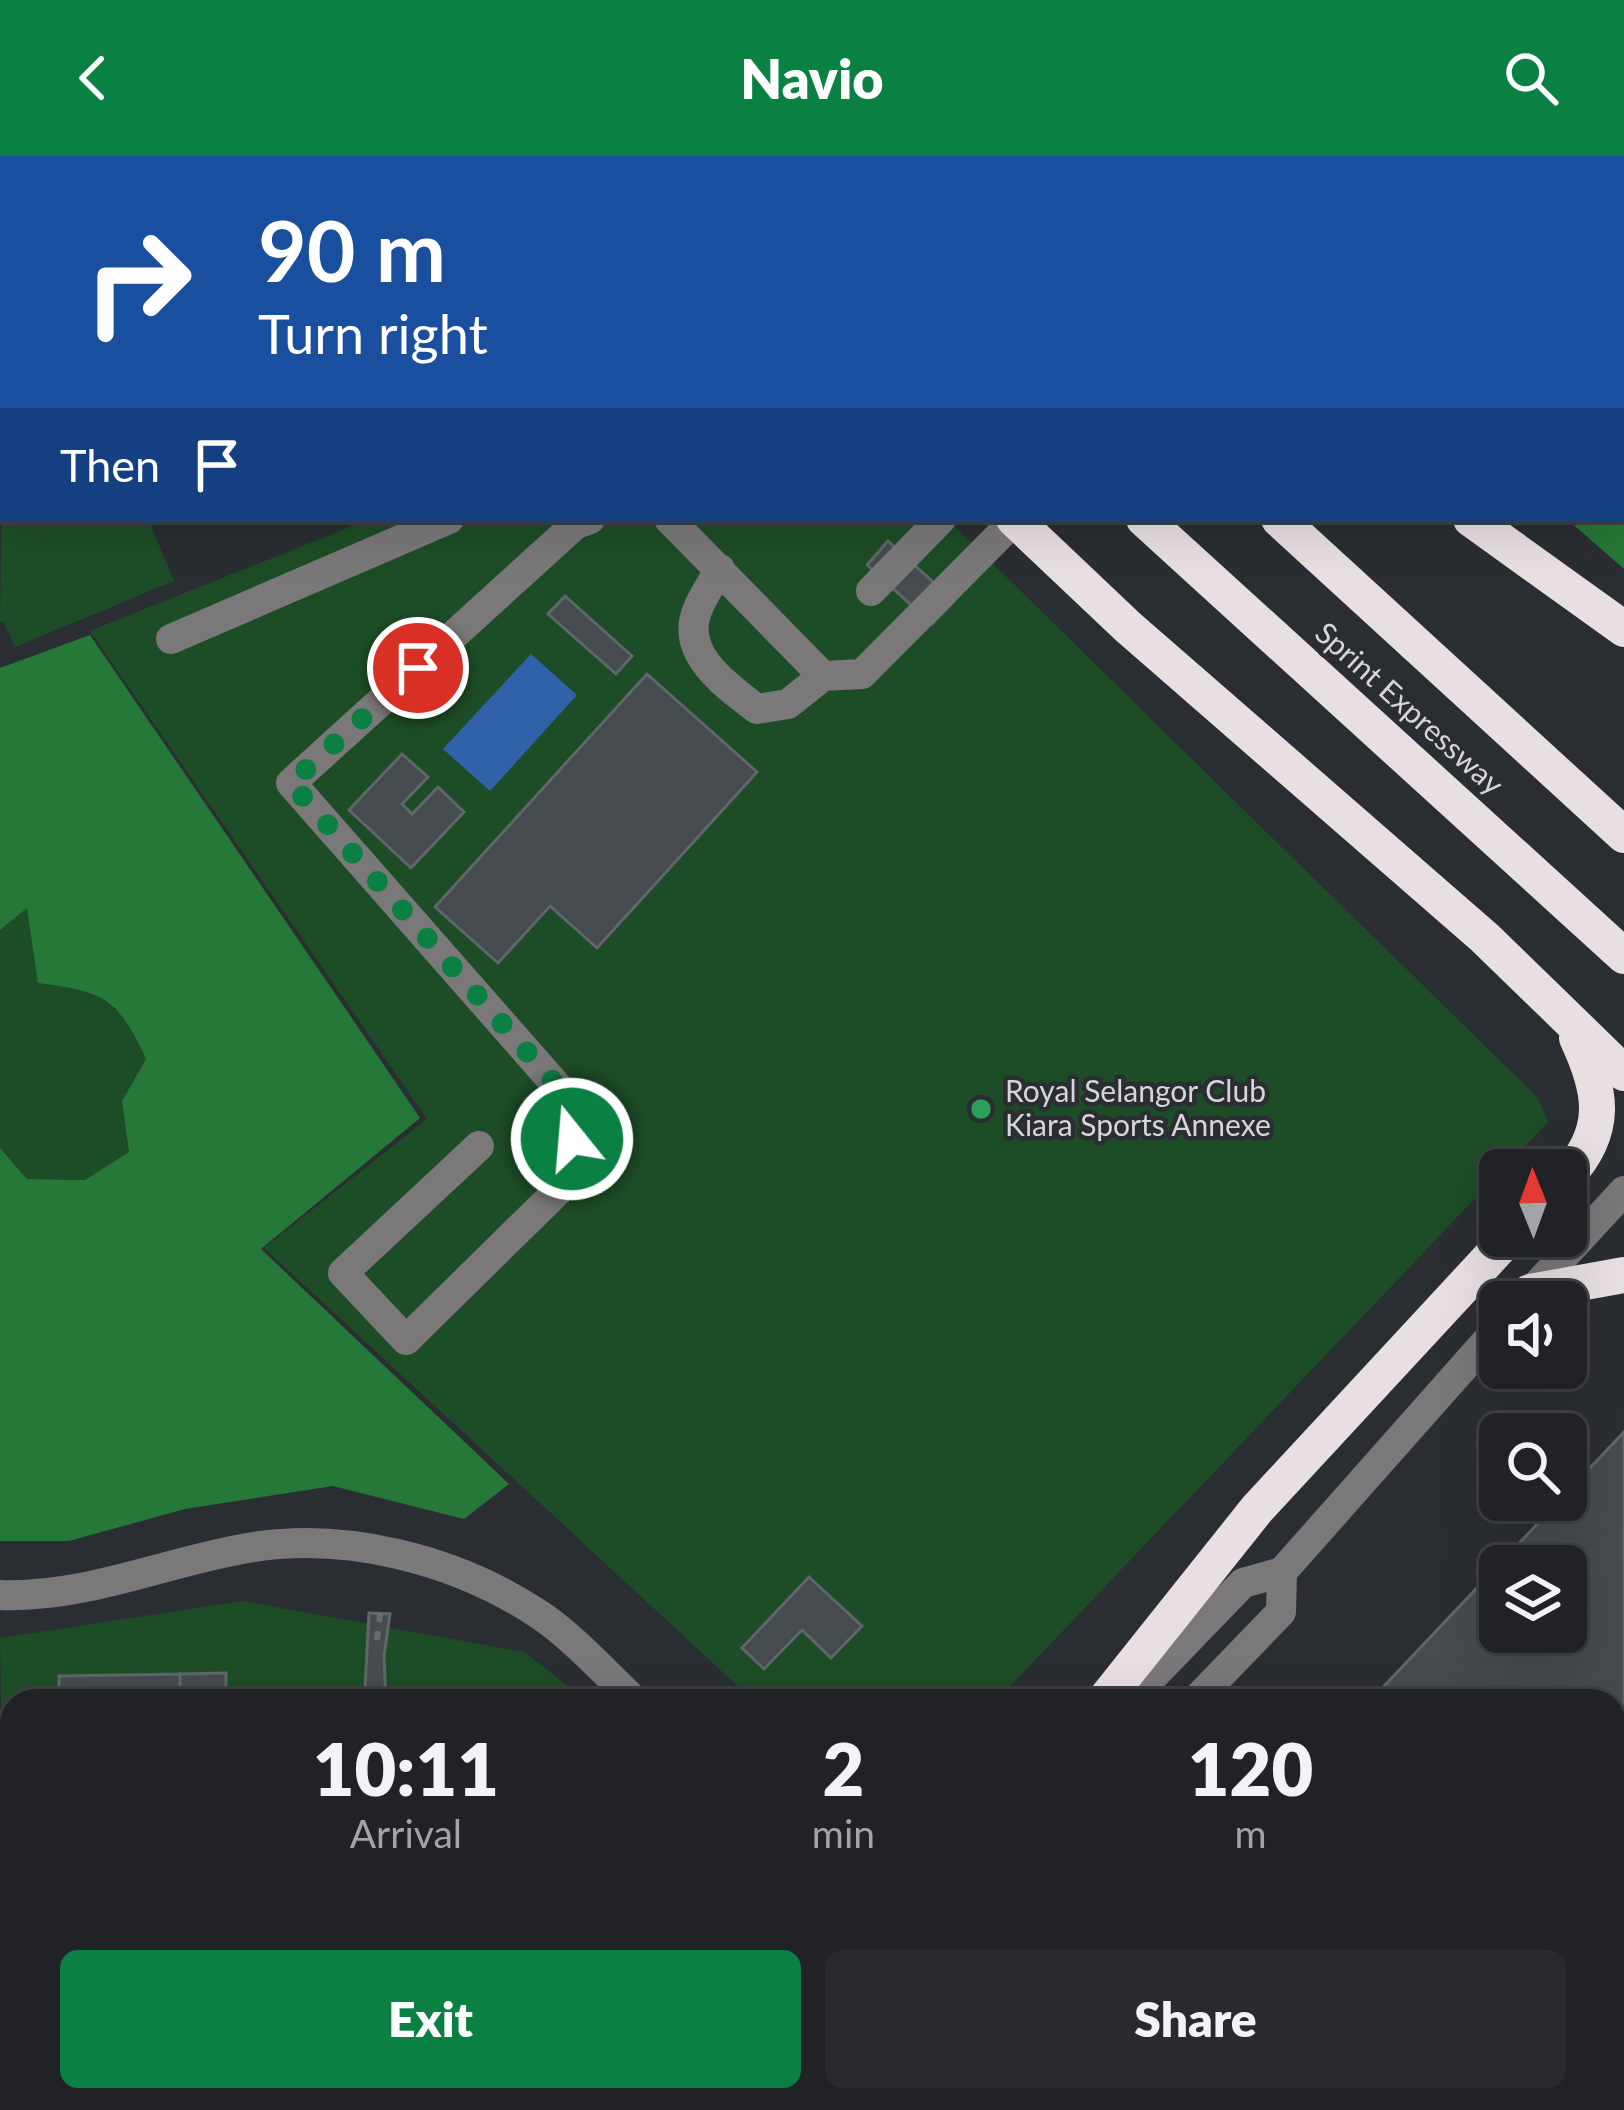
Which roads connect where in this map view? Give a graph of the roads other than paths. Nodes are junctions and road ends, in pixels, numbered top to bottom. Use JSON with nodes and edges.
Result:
{"nodes":[{"id":1,"x":442,"y":522,"type":"edge"},
{"id":2,"x":582,"y":522,"type":"edge"},
{"id":3,"x":672,"y":522,"type":"edge"},
{"id":4,"x":938,"y":522,"type":"edge"},
{"id":5,"x":1013,"y":522,"type":"edge"},
{"id":6,"x":1017,"y":522,"type":"edge"},
{"id":7,"x":1147,"y":522,"type":"edge"},
{"id":8,"x":1282,"y":522,"type":"edge"},
{"id":9,"x":1475,"y":522,"type":"edge"},
{"id":10,"x":720,"y":569,"type":"junction"},
{"id":11,"x":871,"y":591,"type":"dead end"},
{"id":12,"x":1624,"y":629,"type":"edge"},
{"id":13,"x":171,"y":639,"type":"dead end"},
{"id":14,"x":823,"y":676,"type":"junction"},
{"id":15,"x":1624,"y":835,"type":"edge"},
{"id":16,"x":1624,"y":956,"type":"edge"},
{"id":17,"x":1570,"y":1024,"type":"junction"},
{"id":18,"x":1624,"y":1073,"type":"edge"},
{"id":19,"x":479,"y":1146,"type":"dead end"},
{"id":20,"x":1587,"y":1152,"type":"edge"},
{"id":21,"x":1624,"y":1190,"type":"edge"},
{"id":22,"x":1491,"y":1257,"type":"edge"},
{"id":23,"x":1624,"y":1275,"type":"edge"},
{"id":24,"x":1540,"y":1281,"type":"edge"},
{"id":25,"x":1587,"y":1283,"type":"edge"},
{"id":26,"x":1479,"y":1350,"type":"edge"},
{"id":27,"x":1282,"y":1572,"type":"junction"},
{"id":28,"x":0,"y":1595,"type":"edge"},
{"id":29,"x":622,"y":1689,"type":"edge"},
{"id":30,"x":1114,"y":1689,"type":"edge"},
{"id":31,"x":1141,"y":1689,"type":"edge"},
{"id":32,"x":1206,"y":1689,"type":"edge"}],
"edges":[{"from":1,"to":13,"type":"street"},
{"from":2,"to":19,"type":"street"},
{"from":3,"to":10,"type":"street"},
{"from":4,"to":11,"type":"street"},
{"from":5,"to":14,"type":"street"},
{"from":6,"to":17,"type":"highway"},
{"from":7,"to":16,"type":"highway","name":"Sprint Expressway"},
{"from":8,"to":15,"type":"highway","name":"Sprint Expressway"},
{"from":9,"to":12,"type":"highway"},
{"from":10,"to":14,"type":"street"},
{"from":10,"to":14,"type":"street"},
{"from":17,"to":18,"type":"highway"},
{"from":17,"to":20,"type":"highway"},
{"from":21,"to":24,"type":"street"},
{"from":22,"to":30,"type":"highway"},
{"from":23,"to":25,"type":"highway"},
{"from":26,"to":27,"type":"street"},
{"from":27,"to":31,"type":"street"},
{"from":27,"to":32,"type":"street"},
{"from":28,"to":29,"type":"street"}]}
